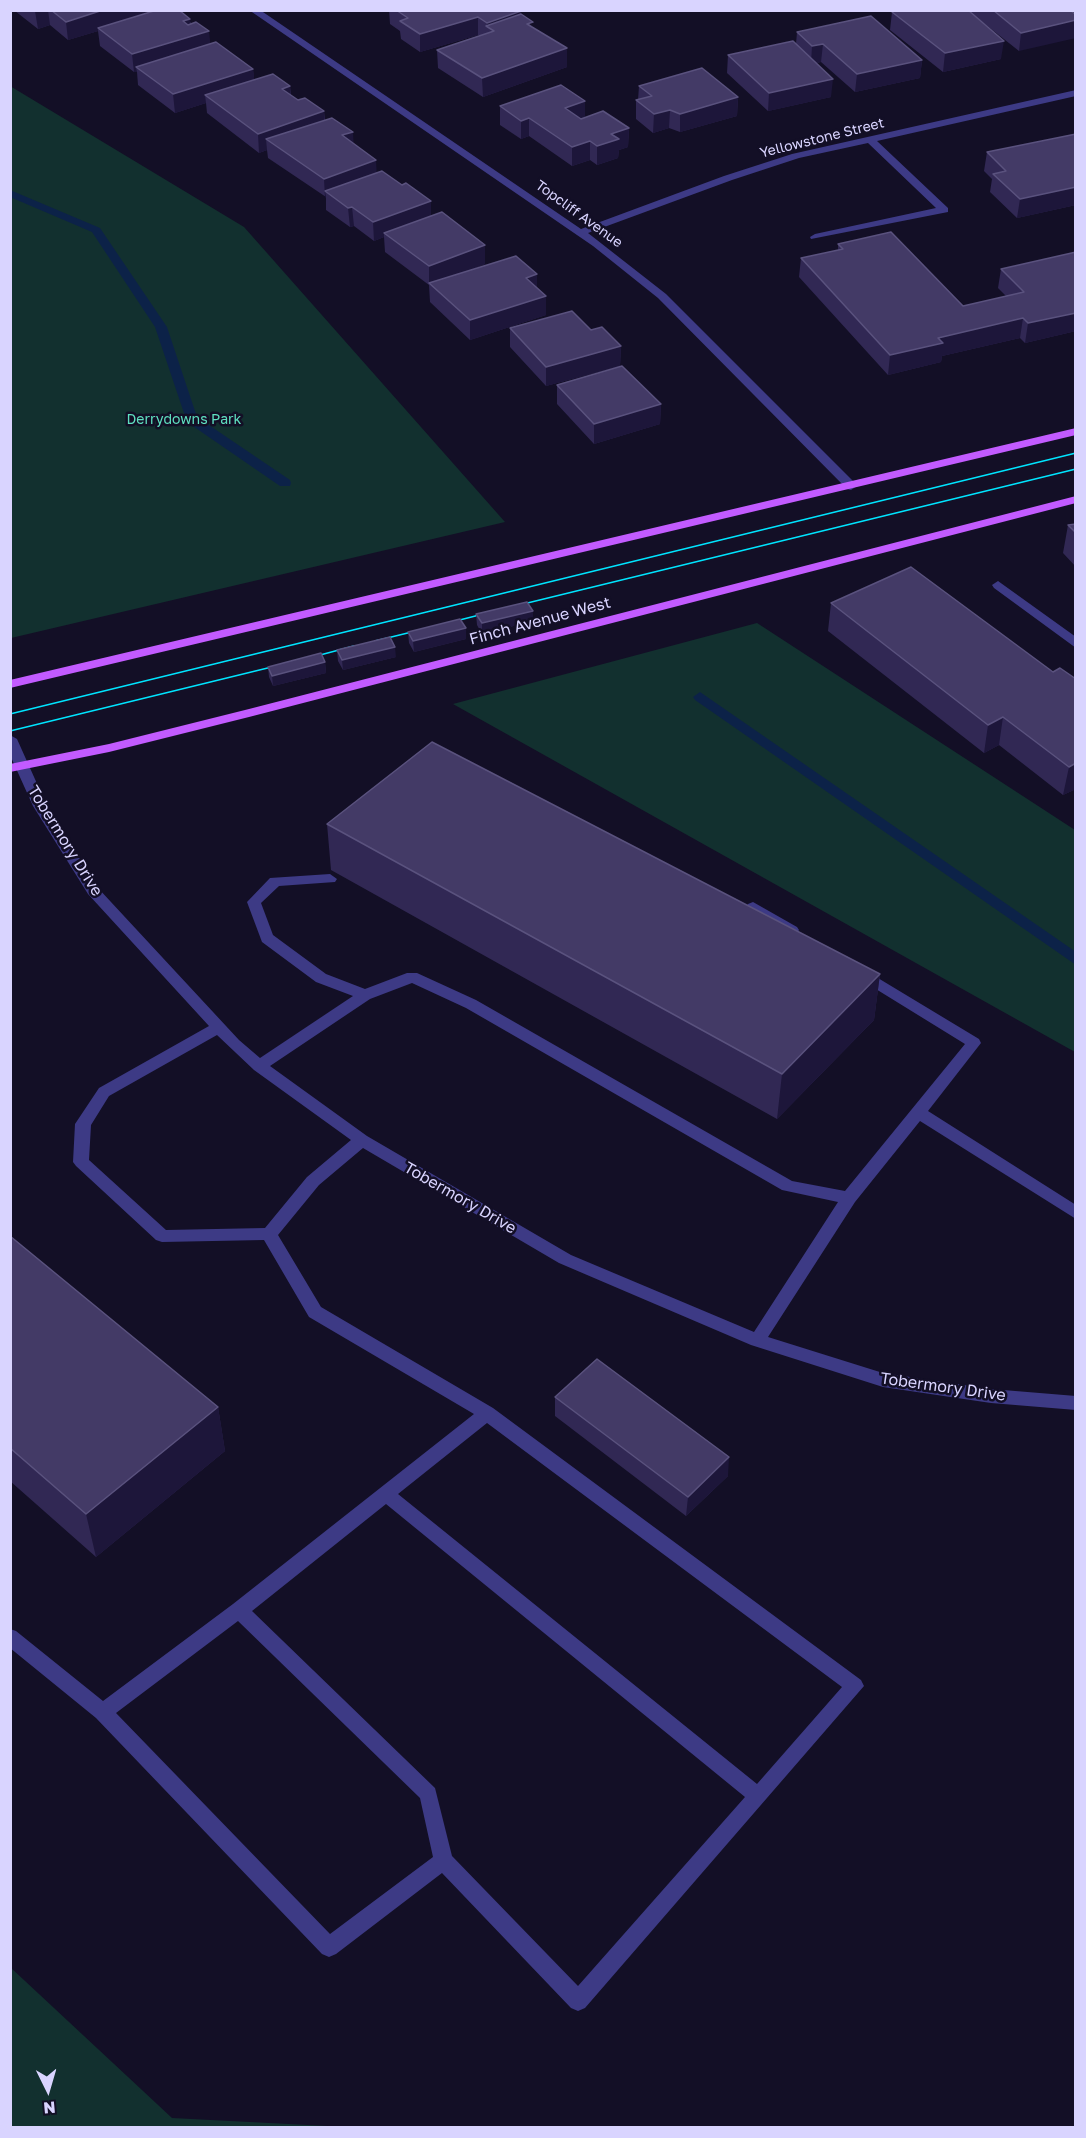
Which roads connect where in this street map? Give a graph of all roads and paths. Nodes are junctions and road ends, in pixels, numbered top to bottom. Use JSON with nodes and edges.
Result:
{"nodes":[{"id":1,"x":253,"y":10,"type":"edge"},
{"id":2,"x":1076,"y":93,"type":"edge"},
{"id":3,"x":870,"y":139,"type":"junction"},
{"id":4,"x":582,"y":232,"type":"junction"},
{"id":5,"x":815,"y":237,"type":"dead end"},
{"id":6,"x":1076,"y":431,"type":"edge"},
{"id":7,"x":851,"y":486,"type":"junction"},
{"id":8,"x":1076,"y":499,"type":"edge"},
{"id":9,"x":998,"y":585,"type":"dead end"},
{"id":10,"x":1076,"y":644,"type":"edge"},
{"id":11,"x":10,"y":684,"type":"edge"},
{"id":12,"x":10,"y":739,"type":"edge"},
{"id":13,"x":16,"y":767,"type":"edge"},
{"id":14,"x":330,"y":879,"type":"edge"},
{"id":15,"x":753,"y":907,"type":"edge"},
{"id":16,"x":803,"y":938,"type":"edge"},
{"id":17,"x":853,"y":968,"type":"edge"},
{"id":18,"x":365,"y":994,"type":"junction"},
{"id":19,"x":219,"y":1027,"type":"junction"},
{"id":20,"x":258,"y":1066,"type":"junction"},
{"id":21,"x":918,"y":1112,"type":"junction"},
{"id":22,"x":362,"y":1140,"type":"junction"},
{"id":23,"x":849,"y":1198,"type":"junction"},
{"id":24,"x":1076,"y":1213,"type":"edge"},
{"id":25,"x":269,"y":1233,"type":"junction"},
{"id":26,"x":757,"y":1340,"type":"junction"},
{"id":27,"x":1076,"y":1403,"type":"edge"},
{"id":28,"x":487,"y":1413,"type":"junction"},
{"id":29,"x":385,"y":1493,"type":"junction"},
{"id":30,"x":239,"y":1610,"type":"junction"},
{"id":31,"x":10,"y":1637,"type":"edge"},
{"id":32,"x":103,"y":1712,"type":"junction"},
{"id":33,"x":758,"y":1796,"type":"junction"},
{"id":34,"x":443,"y":1861,"type":"junction"}],
"edges":[{"from":1,"to":4,"type":"street","name":"Topcliff Avenue"},
{"from":2,"to":3,"type":"street","name":"Yellowstone Street"},
{"from":3,"to":4,"type":"street","name":"Yellowstone Street"},
{"from":3,"to":5,"type":"street"},
{"from":4,"to":7,"type":"street","name":"Topcliff Avenue"},
{"from":6,"to":7,"type":"main road"},
{"from":7,"to":11,"type":"main road"},
{"from":8,"to":13,"type":"main road","name":"Finch Avenue West"},
{"from":9,"to":10,"type":"street"},
{"from":12,"to":13,"type":"street","name":"Tobermory Drive"},
{"from":13,"to":19,"type":"street","name":"Tobermory Drive"},
{"from":14,"to":18,"type":"street"},
{"from":15,"to":16,"type":"street"},
{"from":17,"to":21,"type":"street"},
{"from":18,"to":20,"type":"street"},
{"from":18,"to":23,"type":"street"},
{"from":19,"to":20,"type":"street","name":"Tobermory Drive"},
{"from":19,"to":25,"type":"street"},
{"from":20,"to":22,"type":"street","name":"Tobermory Drive"},
{"from":21,"to":23,"type":"street"},
{"from":21,"to":24,"type":"street"},
{"from":22,"to":25,"type":"street"},
{"from":22,"to":26,"type":"street","name":"Tobermory Drive"},
{"from":23,"to":26,"type":"street"},
{"from":25,"to":28,"type":"street"},
{"from":26,"to":27,"type":"street","name":"Tobermory Drive"},
{"from":28,"to":29,"type":"street"},
{"from":28,"to":33,"type":"street"},
{"from":29,"to":30,"type":"street"},
{"from":29,"to":33,"type":"street"},
{"from":30,"to":32,"type":"street"},
{"from":30,"to":34,"type":"street"},
{"from":31,"to":32,"type":"street"},
{"from":32,"to":34,"type":"street"},
{"from":33,"to":34,"type":"street"}]}
